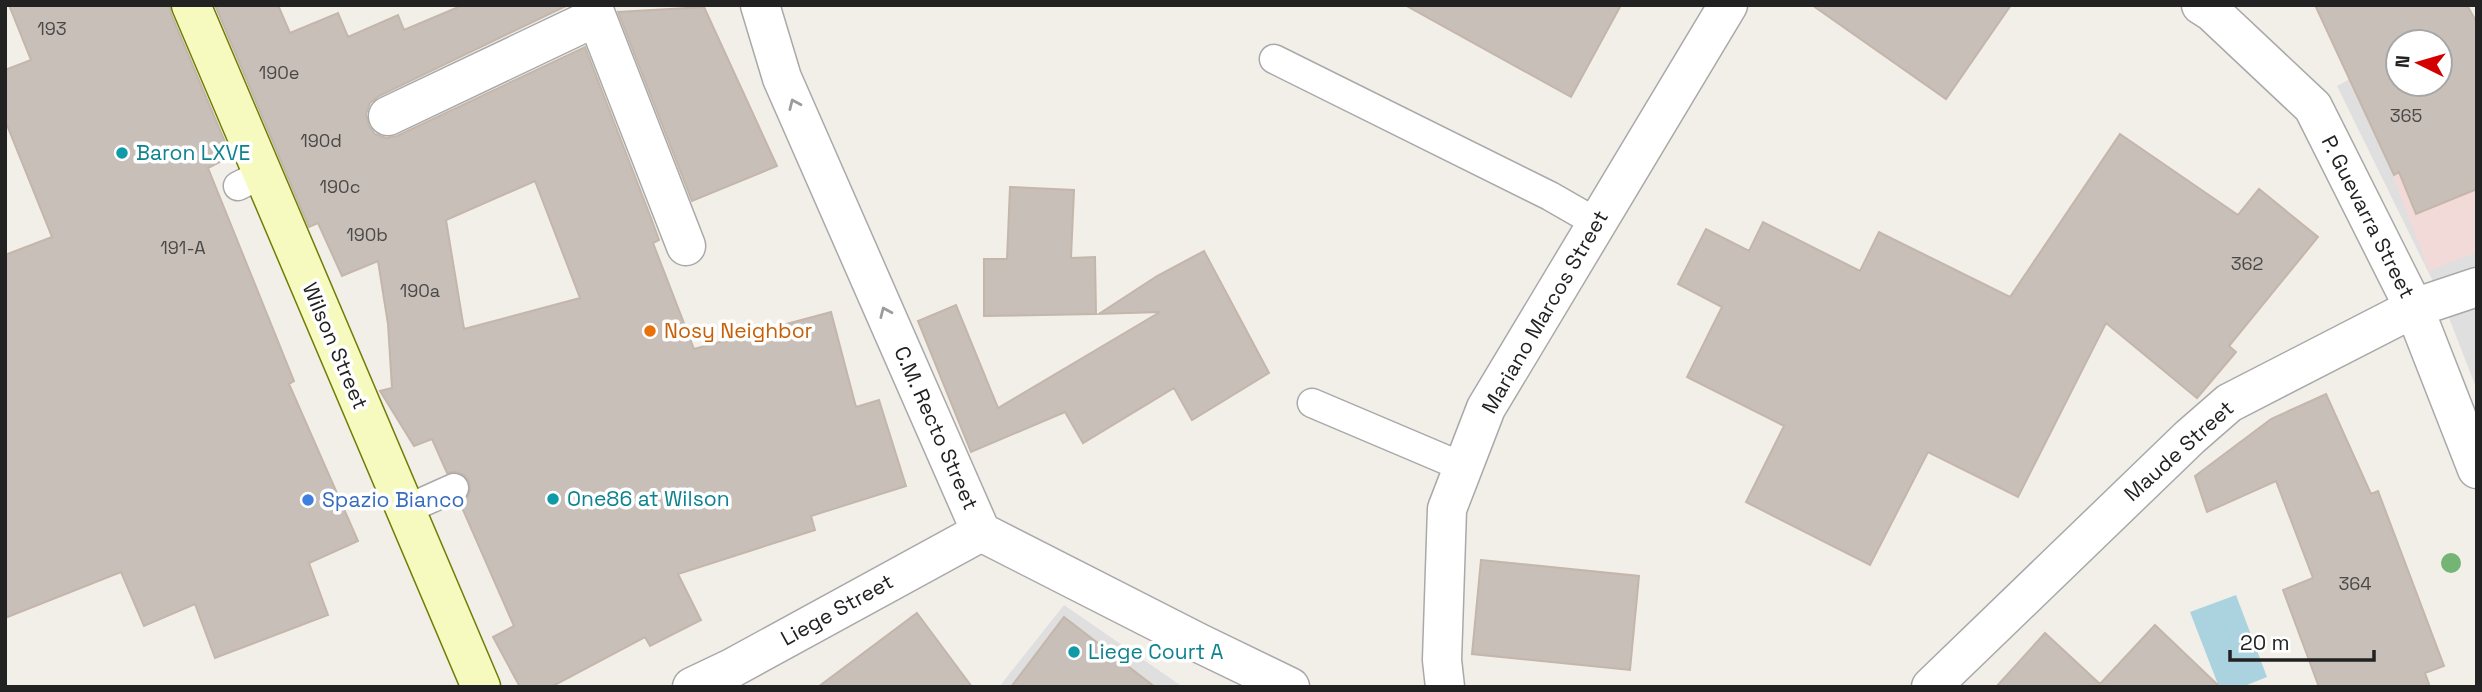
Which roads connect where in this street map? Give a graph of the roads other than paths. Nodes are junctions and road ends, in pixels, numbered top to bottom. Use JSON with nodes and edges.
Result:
{"nodes":[{"id":1,"x":760,"y":5,"type":"edge"},
{"id":2,"x":1728,"y":5,"type":"edge"},
{"id":3,"x":2201,"y":5,"type":"edge"},
{"id":4,"x":594,"y":11,"type":"edge"},
{"id":5,"x":187,"y":16,"type":"edge"},
{"id":6,"x":1274,"y":59,"type":"dead end"},
{"id":7,"x":388,"y":116,"type":"dead end"},
{"id":8,"x":1597,"y":223,"type":"junction"},
{"id":9,"x":686,"y":246,"type":"dead end"},
{"id":10,"x":2477,"y":286,"type":"edge"},
{"id":11,"x":2414,"y":308,"type":"junction"},
{"id":12,"x":1312,"y":404,"type":"dead end"},
{"id":13,"x":1463,"y":467,"type":"junction"},
{"id":14,"x":2477,"y":469,"type":"edge"},
{"id":15,"x":454,"y":488,"type":"dead end"},
{"id":16,"x":405,"y":510,"type":"junction"},
{"id":17,"x":981,"y":532,"type":"junction"},
{"id":18,"x":481,"y":687,"type":"edge"},
{"id":19,"x":692,"y":687,"type":"edge"},
{"id":20,"x":1290,"y":687,"type":"edge"},
{"id":21,"x":1445,"y":687,"type":"edge"},
{"id":22,"x":1931,"y":687,"type":"edge"}],
"edges":[{"from":17,"to":1,"type":"street","name":"C.M. Recto Street","one_way":true},
{"from":2,"to":8,"type":"street","name":"Mariano Marcos Street"},
{"from":3,"to":11,"type":"street","name":"P. Guevarra Street"},
{"from":4,"to":7,"type":"street"},
{"from":4,"to":9,"type":"street"},
{"from":5,"to":16,"type":"main road","name":"Wilson Street"},
{"from":6,"to":8,"type":"lane"},
{"from":8,"to":13,"type":"street","name":"Mariano Marcos Street"},
{"from":10,"to":11,"type":"street","name":"Maude Street"},
{"from":11,"to":14,"type":"street","name":"P. Guevarra Street"},
{"from":11,"to":22,"type":"street","name":"Maude Street"},
{"from":12,"to":13,"type":"lane"},
{"from":13,"to":21,"type":"street","name":"Mariano Marcos Street"},
{"from":15,"to":16,"type":"lane"},
{"from":16,"to":18,"type":"main road","name":"Wilson Street"},
{"from":17,"to":19,"type":"street","name":"Liege Street"},
{"from":17,"to":20,"type":"street","name":"C.M. Recto Street"}]}
